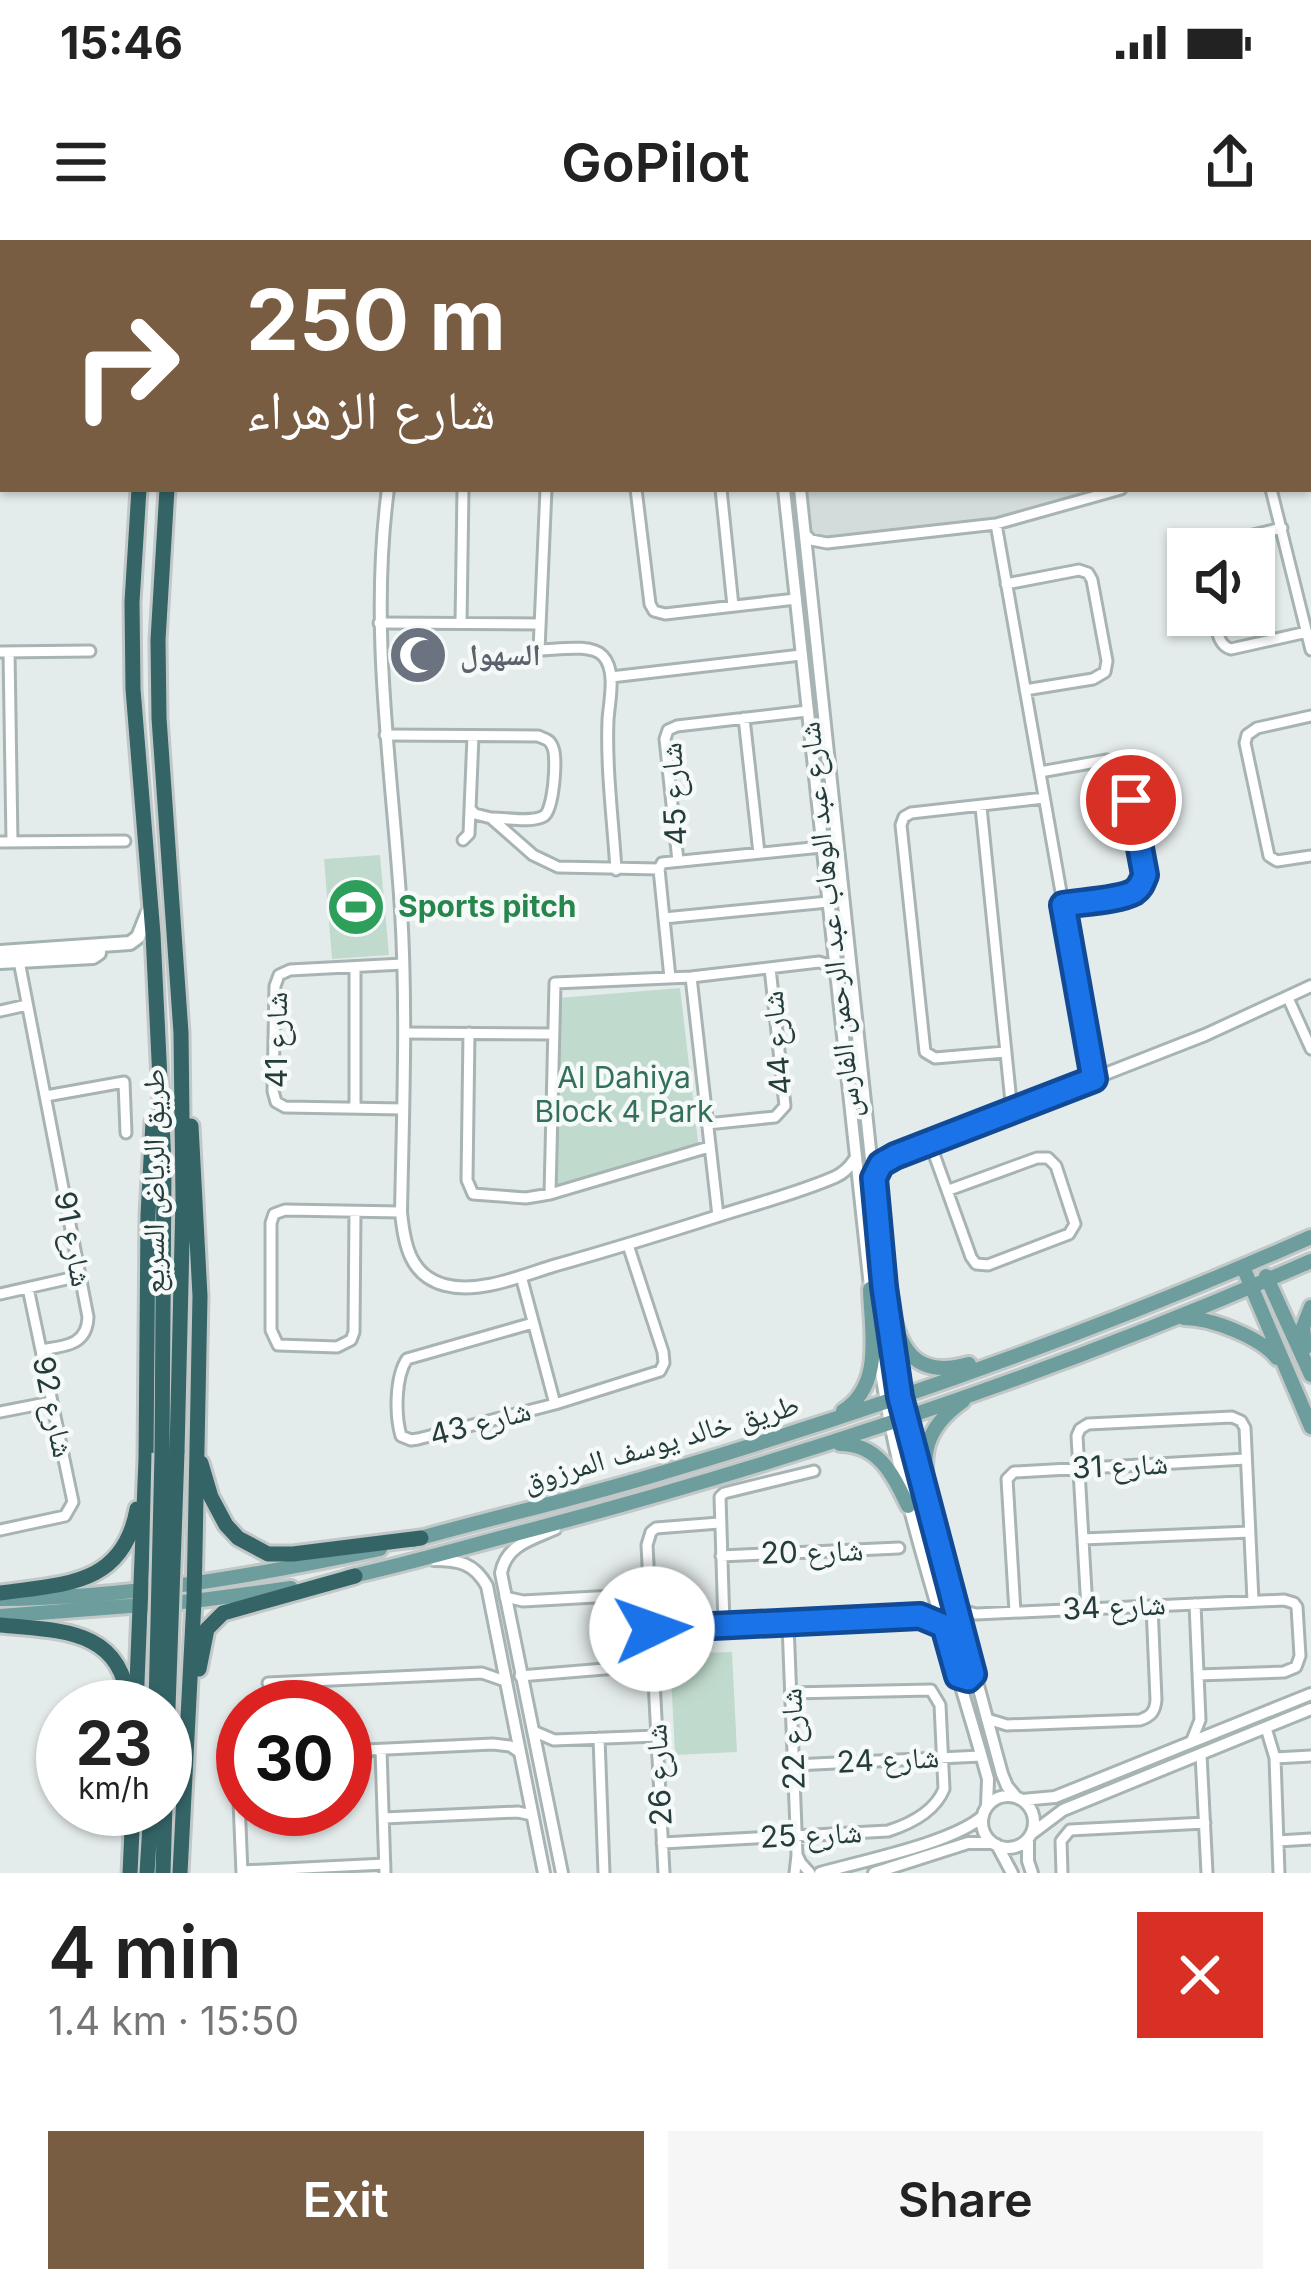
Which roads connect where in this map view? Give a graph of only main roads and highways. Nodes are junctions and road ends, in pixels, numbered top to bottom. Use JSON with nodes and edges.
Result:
{"nodes":[{"id":1,"x":139,"y":492,"type":"edge"},
{"id":2,"x":167,"y":494,"type":"edge"},
{"id":3,"x":147,"y":869,"type":"junction"},
{"id":4,"x":99,"y":947,"type":"junction"},
{"id":5,"x":0,"y":952,"type":"edge"},
{"id":6,"x":0,"y":962,"type":"edge"},
{"id":7,"x":181,"y":1033,"type":"junction"},
{"id":8,"x":1311,"y":1238,"type":"edge"},
{"id":9,"x":1259,"y":1260,"type":"junction"},
{"id":10,"x":1311,"y":1261,"type":"edge"},
{"id":11,"x":1243,"y":1267,"type":"junction"},
{"id":12,"x":1268,"y":1280,"type":"junction"},
{"id":13,"x":1251,"y":1286,"type":"junction"},
{"id":14,"x":1311,"y":1307,"type":"edge"},
{"id":15,"x":1150,"y":1327,"type":"junction"},
{"id":16,"x":1061,"y":1339,"type":"junction"},
{"id":17,"x":1309,"y":1370,"type":"edge"},
{"id":18,"x":1288,"y":1373,"type":"junction"},
{"id":19,"x":977,"y":1391,"type":"junction"},
{"id":20,"x":824,"y":1423,"type":"junction"},
{"id":21,"x":1311,"y":1426,"type":"edge"},
{"id":22,"x":196,"y":1445,"type":"junction"},
{"id":23,"x":823,"y":1446,"type":"junction"},
{"id":24,"x":162,"y":1455,"type":"junction"},
{"id":25,"x":928,"y":1501,"type":"road end"},
{"id":26,"x":908,"y":1506,"type":"road end"},
{"id":27,"x":421,"y":1538,"type":"junction"},
{"id":28,"x":194,"y":1540,"type":"junction"},
{"id":29,"x":143,"y":1543,"type":"junction"},
{"id":30,"x":355,"y":1576,"type":"junction"},
{"id":31,"x":194,"y":1593,"type":"junction"},
{"id":32,"x":0,"y":1596,"type":"edge"},
{"id":33,"x":140,"y":1598,"type":"junction"},
{"id":34,"x":0,"y":1616,"type":"edge"},
{"id":35,"x":0,"y":1625,"type":"edge"},
{"id":36,"x":139,"y":1660,"type":"junction"},
{"id":37,"x":190,"y":1662,"type":"junction"},
{"id":38,"x":125,"y":1680,"type":"edge"},
{"id":39,"x":136,"y":1680,"type":"edge"},
{"id":40,"x":157,"y":1680,"type":"edge"},
{"id":41,"x":166,"y":1680,"type":"edge"},
{"id":42,"x":189,"y":1680,"type":"edge"},
{"id":43,"x":192,"y":1708,"type":"edge"},
{"id":44,"x":132,"y":1836,"type":"edge"},
{"id":45,"x":149,"y":1836,"type":"edge"},
{"id":46,"x":164,"y":1836,"type":"edge"},
{"id":47,"x":182,"y":1836,"type":"edge"},
{"id":48,"x":130,"y":1873,"type":"edge"},
{"id":49,"x":147,"y":1873,"type":"edge"},
{"id":50,"x":163,"y":1873,"type":"edge"},
{"id":51,"x":180,"y":1873,"type":"edge"}],
"edges":[{"from":1,"to":3,"type":"highway","name":"طريق الرياض السريع"},
{"from":2,"to":7,"type":"highway","name":"طريق الرياض السريع"},
{"from":3,"to":4,"type":"main road"},
{"from":3,"to":24,"type":"highway","name":"طريق الرياض السريع"},
{"from":4,"to":5,"type":"main road"},
{"from":4,"to":6,"type":"main road"},
{"from":7,"to":22,"type":"highway"},
{"from":7,"to":24,"type":"highway","name":"طريق الرياض السريع"},
{"from":8,"to":9,"type":"main road","name":"طريق خالد يوسف المرزوق"},
{"from":9,"to":11,"type":"main road","name":"طريق خالد يوسف المرزوق"},
{"from":9,"to":12,"type":"main road"},
{"from":10,"to":12,"type":"main road","name":"طريق خالد يوسف المرزوق"},
{"from":11,"to":13,"type":"main road"},
{"from":11,"to":16,"type":"main road","name":"طريق خالد يوسف المرزوق"},
{"from":12,"to":13,"type":"main road","name":"طريق خالد يوسف المرزوق"},
{"from":12,"to":17,"type":"main road"},
{"from":13,"to":15,"type":"main road","name":"طريق خالد يوسف المرزوق"},
{"from":13,"to":18,"type":"main road"},
{"from":14,"to":17,"type":"main road"},
{"from":15,"to":18,"type":"main road"},
{"from":15,"to":19,"type":"main road","name":"طريق خالد يوسف المرزوق"},
{"from":16,"to":20,"type":"main road","name":"طريق خالد يوسف المرزوق"},
{"from":16,"to":20,"type":"main road"},
{"from":18,"to":21,"type":"main road"},
{"from":19,"to":23,"type":"main road","name":"طريق خالد يوسف المرزوق"},
{"from":19,"to":25,"type":"main road"},
{"from":20,"to":27,"type":"main road","name":"طريق خالد يوسف المرزوق"},
{"from":22,"to":27,"type":"highway"},
{"from":22,"to":28,"type":"highway"},
{"from":23,"to":26,"type":"main road"},
{"from":23,"to":30,"type":"main road","name":"طريق خالد يوسف المرزوق"},
{"from":24,"to":29,"type":"highway"},
{"from":24,"to":32,"type":"highway"},
{"from":24,"to":40,"type":"highway","name":"طريق الرياض السريع","bridge":true},
{"from":24,"to":41,"type":"highway","name":"طريق الرياض السريع","bridge":true},
{"from":27,"to":31,"type":"main road","name":"طريق خالد يوسف المرزوق"},
{"from":28,"to":29,"type":"highway"},
{"from":28,"to":31,"type":"highway"},
{"from":29,"to":33,"type":"highway"},
{"from":30,"to":31,"type":"main road","name":"طريق خالد يوسف المرزوق"},
{"from":30,"to":43,"type":"highway"},
{"from":31,"to":33,"type":"main road","name":"طريق خالد يوسف المرزوق"},
{"from":31,"to":37,"type":"highway"},
{"from":32,"to":33,"type":"main road","name":"طريق خالد يوسف المرزوق"},
{"from":33,"to":34,"type":"main road","name":"طريق خالد يوسف المرزوق"},
{"from":33,"to":36,"type":"highway"},
{"from":35,"to":38,"type":"highway"},
{"from":36,"to":37,"type":"highway"},
{"from":36,"to":39,"type":"highway"},
{"from":37,"to":42,"type":"highway"},
{"from":44,"to":48,"type":"highway"},
{"from":45,"to":49,"type":"highway"},
{"from":46,"to":50,"type":"highway","name":"طريق الرياض السريع"},
{"from":47,"to":51,"type":"highway"}]}
